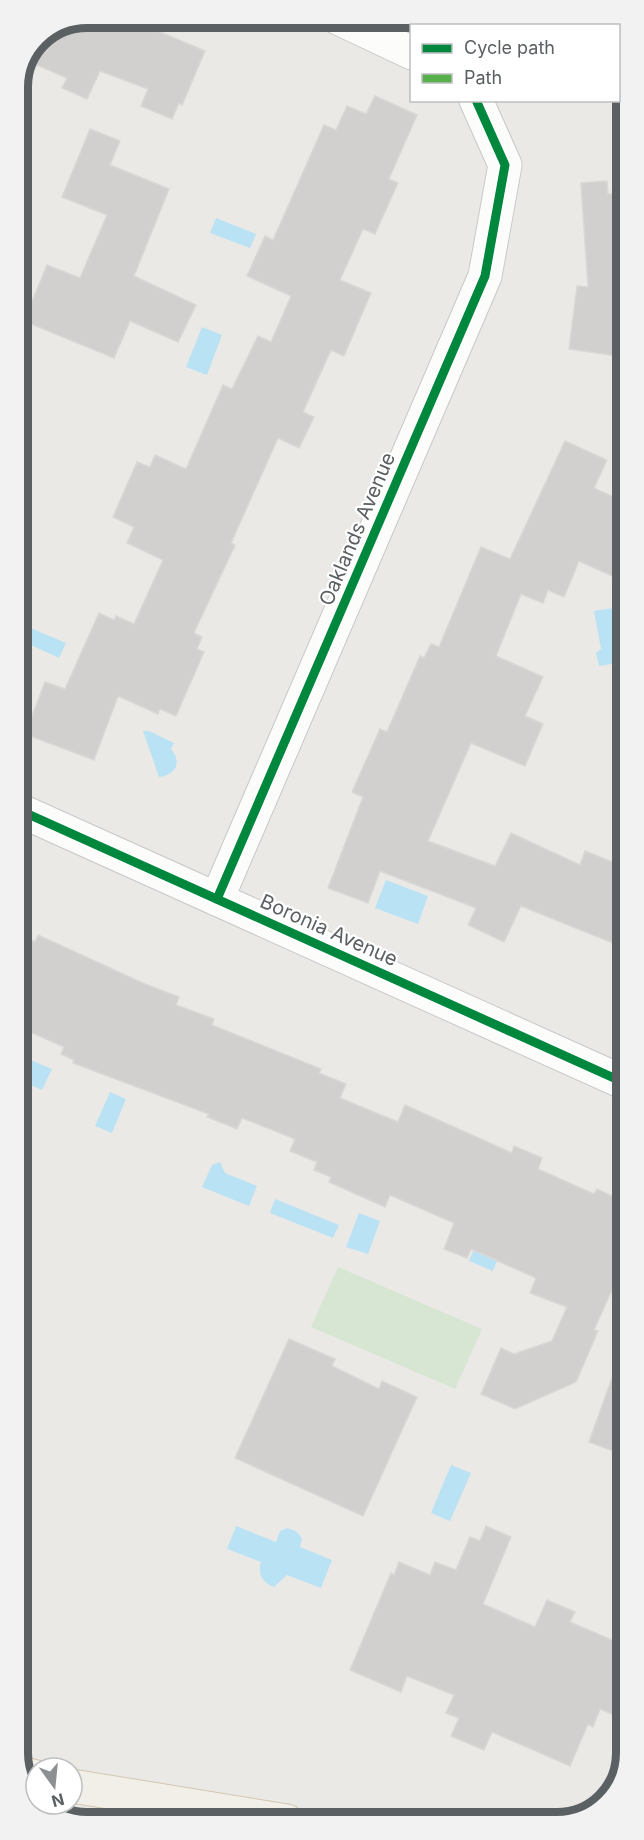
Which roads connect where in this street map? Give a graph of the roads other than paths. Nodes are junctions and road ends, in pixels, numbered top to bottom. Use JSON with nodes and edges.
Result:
{"nodes":[{"id":1,"x":360,"y":29,"type":"edge"},
{"id":2,"x":410,"y":53,"type":"edge"},
{"id":3,"x":477,"y":102,"type":"edge"},
{"id":4,"x":28,"y":814,"type":"edge"},
{"id":5,"x":217,"y":899,"type":"junction"},
{"id":6,"x":616,"y":1079,"type":"edge"},
{"id":7,"x":84,"y":1788,"type":"edge"},
{"id":8,"x":227,"y":1811,"type":"edge"}],
"edges":[{"from":1,"to":2,"type":"street"},
{"from":3,"to":5,"type":"street","name":"Oaklands Avenue"},
{"from":4,"to":5,"type":"street","name":"Boronia Avenue"},
{"from":5,"to":6,"type":"street","name":"Boronia Avenue"},
{"from":7,"to":8,"type":"main road"}]}
